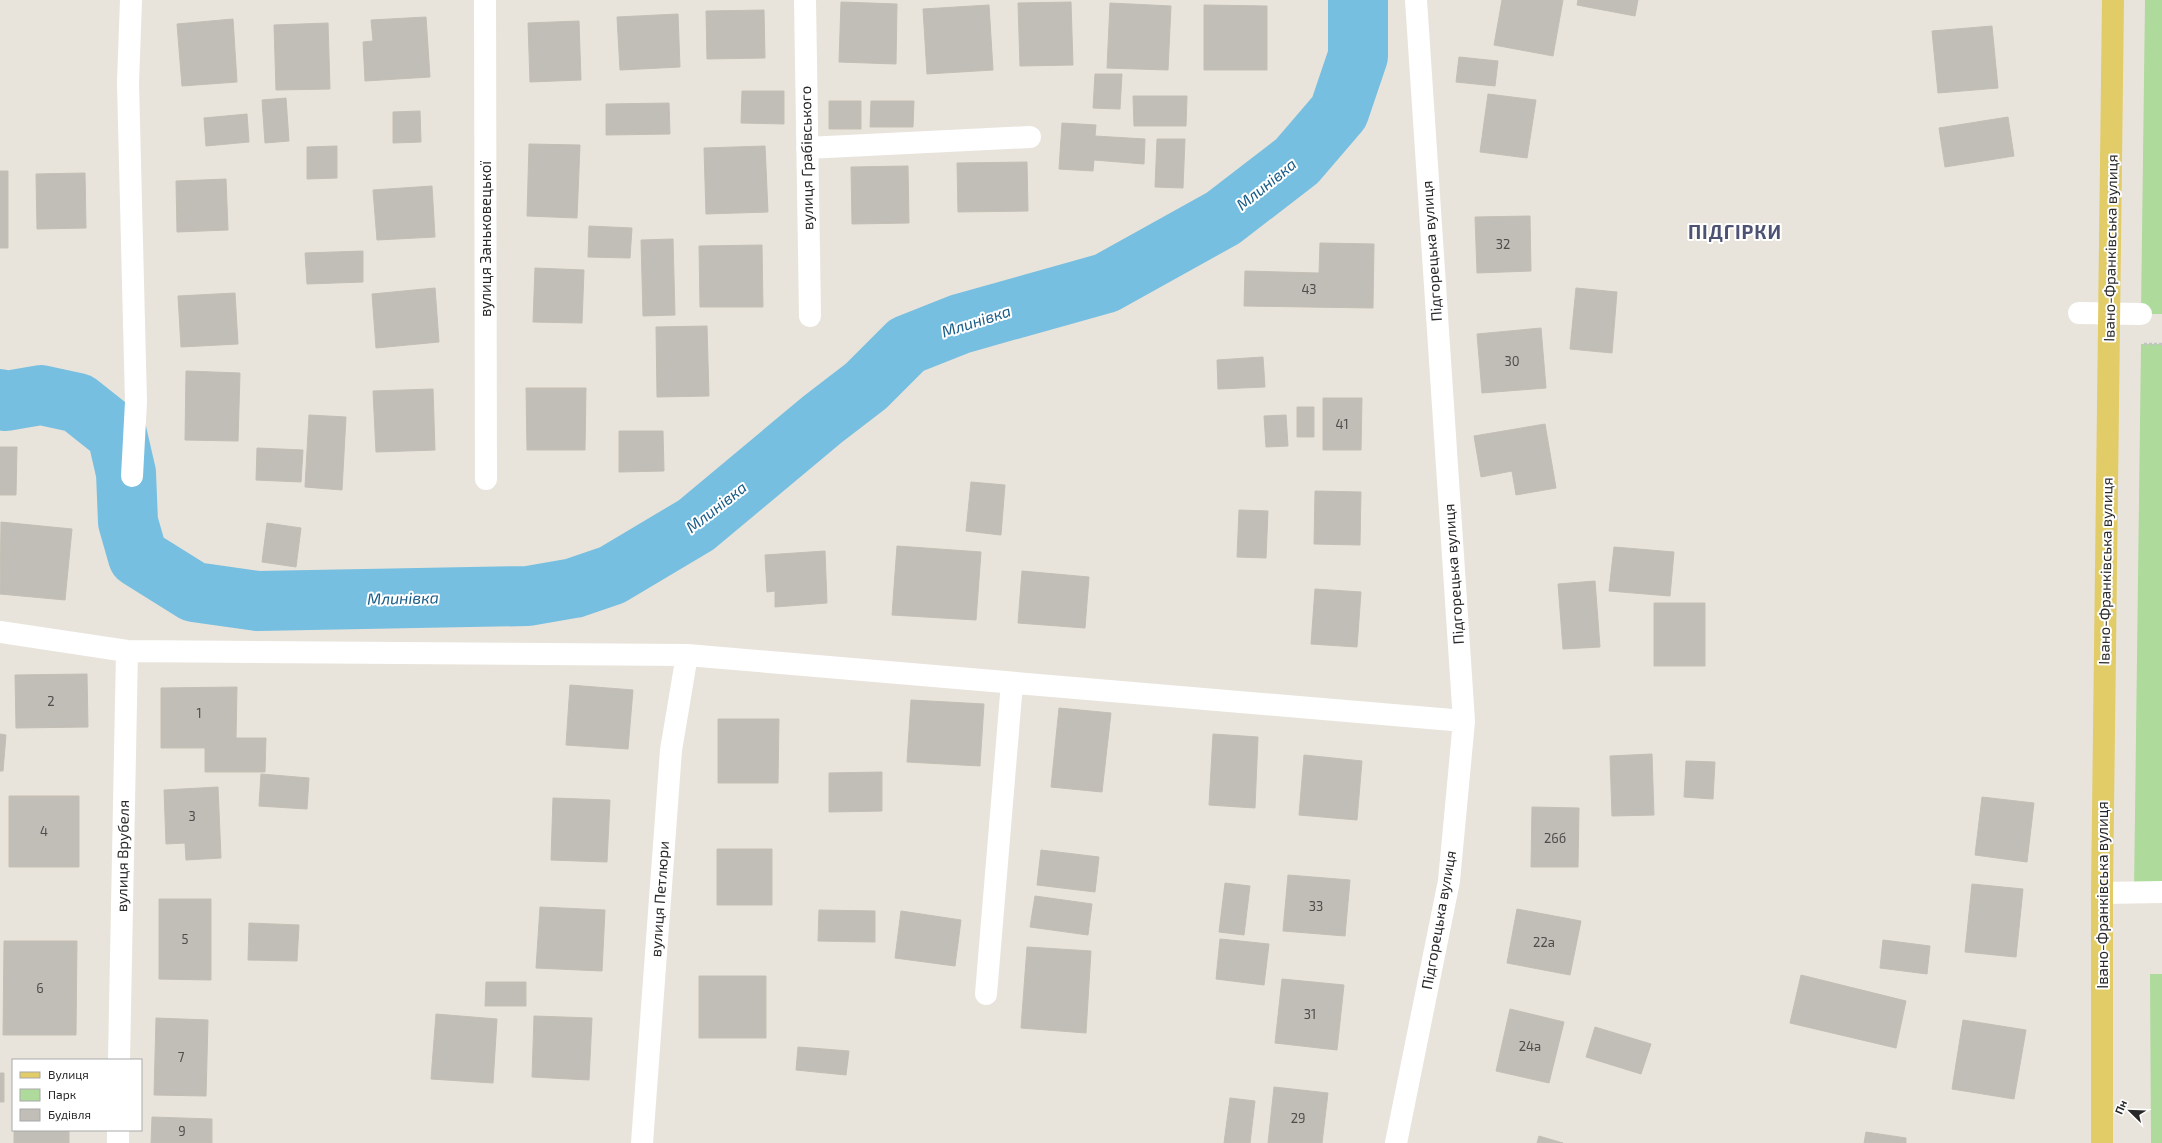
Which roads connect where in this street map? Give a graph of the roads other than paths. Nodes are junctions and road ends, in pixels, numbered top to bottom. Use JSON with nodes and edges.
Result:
{"nodes":[{"id":1,"x":131,"y":0,"type":"edge"},
{"id":2,"x":485,"y":0,"type":"edge"},
{"id":3,"x":805,"y":0,"type":"edge"},
{"id":4,"x":1416,"y":0,"type":"edge"},
{"id":5,"x":2113,"y":0,"type":"edge"},
{"id":6,"x":1030,"y":137,"type":"dead end"},
{"id":7,"x":807,"y":148,"type":"junction"},
{"id":8,"x":2079,"y":313,"type":"dead end"},
{"id":9,"x":2110,"y":313,"type":"junction"},
{"id":10,"x":2141,"y":314,"type":"dead end"},
{"id":11,"x":810,"y":316,"type":"dead end"},
{"id":12,"x":132,"y":476,"type":"dead end"},
{"id":13,"x":486,"y":479,"type":"dead end"},
{"id":14,"x":0,"y":632,"type":"edge"},
{"id":15,"x":127,"y":651,"type":"junction"},
{"id":16,"x":687,"y":655,"type":"junction"},
{"id":17,"x":1012,"y":683,"type":"junction"},
{"id":18,"x":1464,"y":721,"type":"junction"},
{"id":19,"x":2162,"y":892,"type":"edge"},
{"id":20,"x":2102,"y":893,"type":"junction"},
{"id":21,"x":986,"y":994,"type":"dead end"},
{"id":22,"x":119,"y":1059,"type":"edge"},
{"id":23,"x":118,"y":1131,"type":"edge"},
{"id":24,"x":118,"y":1143,"type":"edge"},
{"id":25,"x":642,"y":1143,"type":"edge"},
{"id":26,"x":1396,"y":1143,"type":"edge"},
{"id":27,"x":2102,"y":1143,"type":"edge"}],
"edges":[{"from":1,"to":12,"type":"street"},
{"from":2,"to":13,"type":"street","name":"вулиця Заньковецької"},
{"from":3,"to":7,"type":"street","name":"вулиця Грабівського"},
{"from":4,"to":18,"type":"street","name":"Підгорецька вулиця"},
{"from":5,"to":9,"type":"main road","name":"Івано-Франківська вулиця"},
{"from":6,"to":7,"type":"street"},
{"from":7,"to":11,"type":"street","name":"вулиця Грабівського"},
{"from":8,"to":9,"type":"street"},
{"from":9,"to":10,"type":"street"},
{"from":9,"to":20,"type":"main road","name":"Івано-Франківська вулиця"},
{"from":14,"to":15,"type":"street"},
{"from":15,"to":16,"type":"street"},
{"from":15,"to":22,"type":"street","name":"вулиця Врубеля"},
{"from":16,"to":17,"type":"street"},
{"from":16,"to":25,"type":"street","name":"вулиця Петлюри"},
{"from":17,"to":18,"type":"street"},
{"from":17,"to":21,"type":"street"},
{"from":18,"to":26,"type":"street","name":"Підгорецька вулиця"},
{"from":19,"to":20,"type":"street"},
{"from":20,"to":27,"type":"main road","name":"Івано-Франківська вулиця"},
{"from":23,"to":24,"type":"street"}]}
